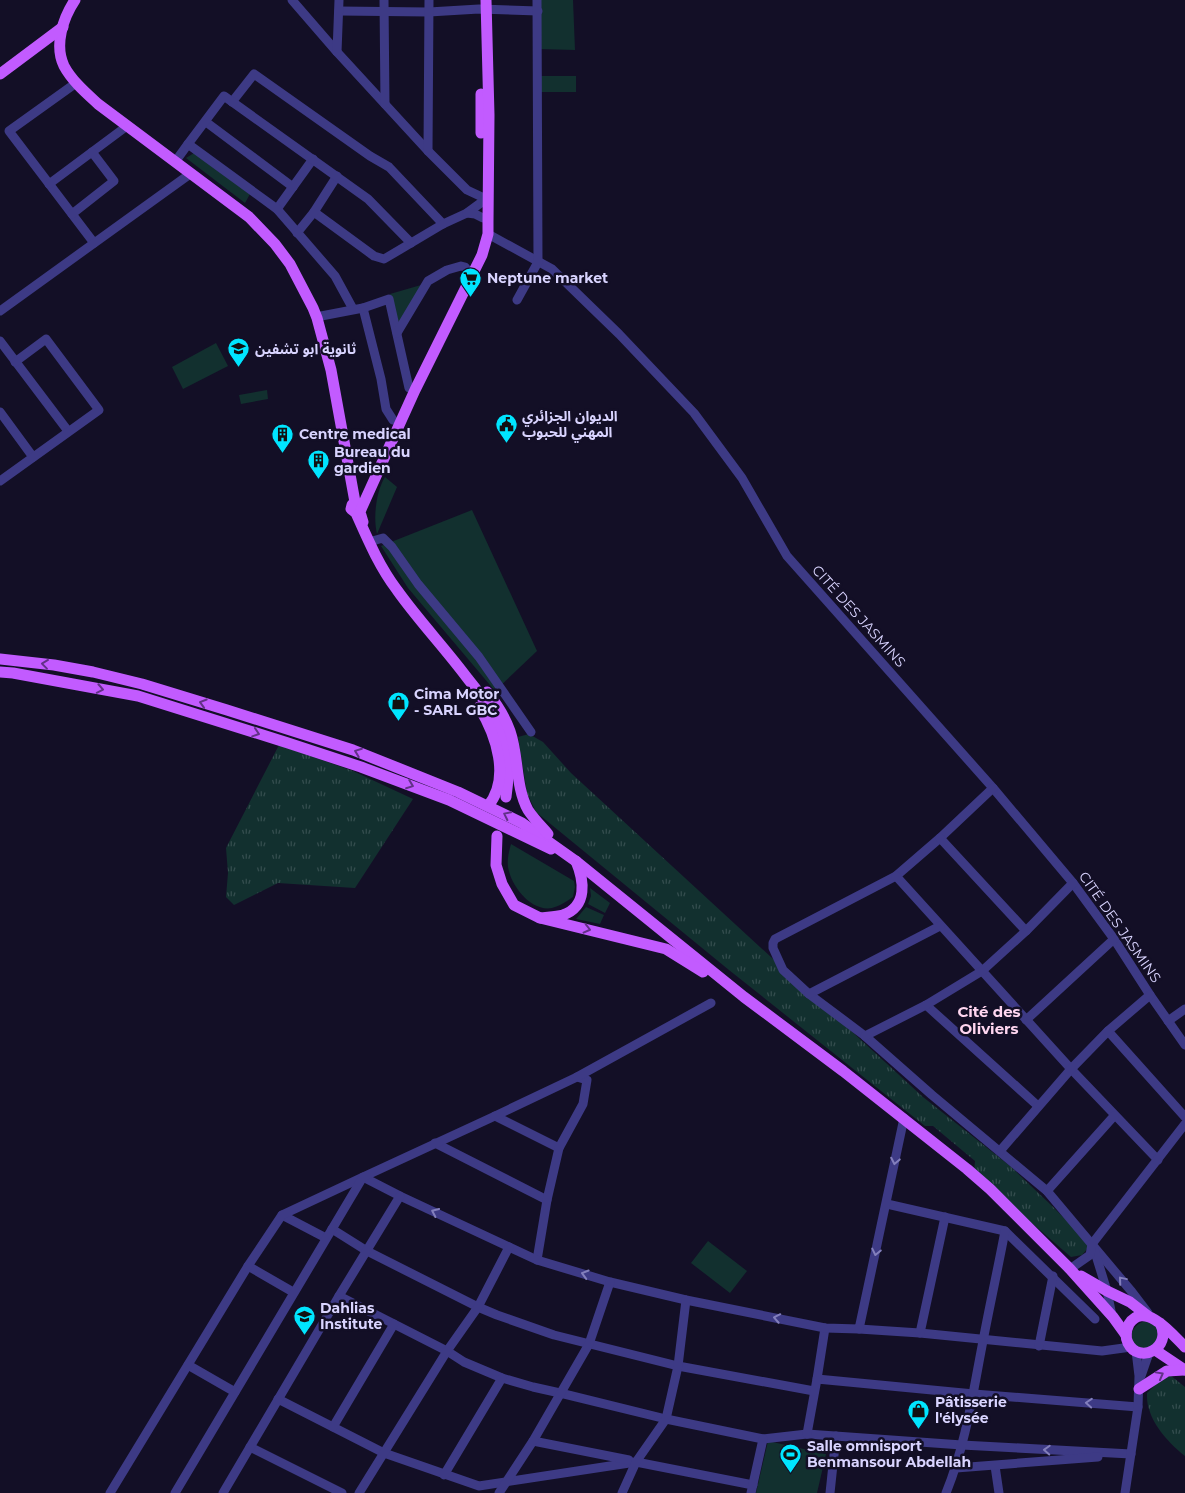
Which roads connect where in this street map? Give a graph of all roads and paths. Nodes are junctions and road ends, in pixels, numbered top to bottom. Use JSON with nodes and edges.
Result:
{"nodes":[{"id":1,"x":75,"y":0,"type":"edge"},
{"id":2,"x":292,"y":0,"type":"edge"},
{"id":3,"x":340,"y":0,"type":"edge"},
{"id":4,"x":384,"y":0,"type":"edge"},
{"id":5,"x":429,"y":0,"type":"edge"},
{"id":6,"x":537,"y":0,"type":"edge"},
{"id":7,"x":483,"y":5,"type":"edge"},
{"id":8,"x":538,"y":10,"type":"junction"},
{"id":9,"x":339,"y":11,"type":"junction"},
{"id":10,"x":384,"y":11,"type":"junction"},
{"id":11,"x":429,"y":12,"type":"junction"},
{"id":12,"x":63,"y":28,"type":"junction"},
{"id":13,"x":337,"y":52,"type":"junction"},
{"id":14,"x":0,"y":74,"type":"edge"},
{"id":15,"x":76,"y":82,"type":"junction"},
{"id":16,"x":232,"y":102,"type":"junction"},
{"id":17,"x":385,"y":104,"type":"junction"},
{"id":18,"x":206,"y":122,"type":"junction"},
{"id":19,"x":127,"y":126,"type":"junction"},
{"id":20,"x":188,"y":144,"type":"junction"},
{"id":21,"x":428,"y":151,"type":"junction"},
{"id":22,"x":92,"y":152,"type":"junction"},
{"id":23,"x":313,"y":159,"type":"junction"},
{"id":24,"x":175,"y":162,"type":"junction"},
{"id":25,"x":190,"y":174,"type":"junction"},
{"id":26,"x":337,"y":176,"type":"junction"},
{"id":27,"x":49,"y":184,"type":"junction"},
{"id":28,"x":293,"y":187,"type":"junction"},
{"id":29,"x":482,"y":200,"type":"junction"},
{"id":30,"x":277,"y":209,"type":"junction"},
{"id":31,"x":314,"y":212,"type":"junction"},
{"id":32,"x":467,"y":213,"type":"junction"},
{"id":33,"x":72,"y":214,"type":"junction"},
{"id":34,"x":483,"y":218,"type":"junction"},
{"id":35,"x":443,"y":224,"type":"junction"},
{"id":36,"x":297,"y":233,"type":"junction"},
{"id":37,"x":488,"y":234,"type":"junction"},
{"id":38,"x":94,"y":243,"type":"junction"},
{"id":39,"x":411,"y":243,"type":"junction"},
{"id":40,"x":538,"y":262,"type":"junction"},
{"id":41,"x":468,"y":271,"type":"junction"},
{"id":42,"x":517,"y":300,"type":"dead end"},
{"id":43,"x":358,"y":308,"type":"junction"},
{"id":44,"x":0,"y":311,"type":"edge"},
{"id":45,"x":316,"y":317,"type":"junction"},
{"id":46,"x":398,"y":333,"type":"junction"},
{"id":47,"x":0,"y":341,"type":"edge"},
{"id":48,"x":15,"y":362,"type":"junction"},
{"id":49,"x":409,"y":388,"type":"junction"},
{"id":50,"x":0,"y":412,"type":"edge"},
{"id":51,"x":393,"y":420,"type":"junction"},
{"id":52,"x":68,"y":432,"type":"junction"},
{"id":53,"x":33,"y":457,"type":"junction"},
{"id":54,"x":0,"y":481,"type":"edge"},
{"id":55,"x":358,"y":507,"type":"junction"},
{"id":56,"x":369,"y":542,"type":"junction"},
{"id":57,"x":438,"y":639,"type":"junction"},
{"id":58,"x":0,"y":659,"type":"edge"},
{"id":59,"x":0,"y":672,"type":"edge"},
{"id":60,"x":531,"y":732,"type":"dead end"},
{"id":61,"x":992,"y":788,"type":"junction"},
{"id":62,"x":506,"y":798,"type":"dead end"},
{"id":63,"x":488,"y":806,"type":"junction"},
{"id":64,"x":497,"y":836,"type":"dead end"},
{"id":65,"x":940,"y":838,"type":"junction"},
{"id":66,"x":577,"y":862,"type":"junction"},
{"id":67,"x":896,"y":876,"type":"junction"},
{"id":68,"x":1074,"y":883,"type":"junction"},
{"id":69,"x":540,"y":918,"type":"junction"},
{"id":70,"x":940,"y":926,"type":"junction"},
{"id":71,"x":1026,"y":931,"type":"junction"},
{"id":72,"x":1114,"y":939,"type":"junction"},
{"id":73,"x":982,"y":971,"type":"junction"},
{"id":74,"x":809,"y":994,"type":"junction"},
{"id":75,"x":1150,"y":995,"type":"junction"},
{"id":76,"x":744,"y":997,"type":"junction"},
{"id":77,"x":711,"y":1004,"type":"dead end"},
{"id":78,"x":926,"y":1005,"type":"junction"},
{"id":79,"x":1185,"y":1009,"type":"edge"},
{"id":80,"x":1026,"y":1020,"type":"junction"},
{"id":81,"x":1168,"y":1021,"type":"junction"},
{"id":82,"x":1108,"y":1031,"type":"junction"},
{"id":83,"x":865,"y":1036,"type":"junction"},
{"id":84,"x":1185,"y":1045,"type":"edge"},
{"id":85,"x":1071,"y":1070,"type":"junction"},
{"id":86,"x":576,"y":1077,"type":"junction"},
{"id":87,"x":1038,"y":1106,"type":"junction"},
{"id":88,"x":496,"y":1116,"type":"junction"},
{"id":89,"x":1114,"y":1116,"type":"junction"},
{"id":90,"x":904,"y":1118,"type":"junction"},
{"id":91,"x":1185,"y":1123,"type":"edge"},
{"id":92,"x":435,"y":1144,"type":"junction"},
{"id":93,"x":559,"y":1148,"type":"junction"},
{"id":94,"x":1000,"y":1151,"type":"junction"},
{"id":95,"x":1158,"y":1160,"type":"junction"},
{"id":96,"x":362,"y":1176,"type":"junction"},
{"id":97,"x":1047,"y":1191,"type":"junction"},
{"id":98,"x":400,"y":1196,"type":"junction"},
{"id":99,"x":547,"y":1200,"type":"junction"},
{"id":100,"x":887,"y":1204,"type":"junction"},
{"id":101,"x":282,"y":1215,"type":"junction"},
{"id":102,"x":945,"y":1217,"type":"junction"},
{"id":103,"x":332,"y":1229,"type":"junction"},
{"id":104,"x":1005,"y":1231,"type":"junction"},
{"id":105,"x":326,"y":1238,"type":"junction"},
{"id":106,"x":1092,"y":1244,"type":"junction"},
{"id":107,"x":509,"y":1247,"type":"junction"},
{"id":108,"x":367,"y":1251,"type":"junction"},
{"id":109,"x":537,"y":1260,"type":"junction"},
{"id":110,"x":248,"y":1266,"type":"junction"},
{"id":111,"x":1070,"y":1269,"type":"junction"},
{"id":112,"x":1052,"y":1276,"type":"junction"},
{"id":113,"x":610,"y":1282,"type":"junction"},
{"id":114,"x":1107,"y":1291,"type":"junction"},
{"id":115,"x":294,"y":1292,"type":"junction"},
{"id":116,"x":339,"y":1296,"type":"junction"},
{"id":117,"x":686,"y":1300,"type":"junction"},
{"id":118,"x":478,"y":1307,"type":"junction"},
{"id":119,"x":1113,"y":1318,"type":"junction"},
{"id":120,"x":1095,"y":1319,"type":"dead end"},
{"id":121,"x":1153,"y":1319,"type":"junction"},
{"id":122,"x":394,"y":1324,"type":"junction"},
{"id":123,"x":825,"y":1328,"type":"junction"},
{"id":124,"x":860,"y":1329,"type":"junction"},
{"id":125,"x":920,"y":1333,"type":"junction"},
{"id":126,"x":1126,"y":1335,"type":"junction"},
{"id":127,"x":983,"y":1340,"type":"junction"},
{"id":128,"x":589,"y":1344,"type":"junction"},
{"id":129,"x":1039,"y":1346,"type":"junction"},
{"id":130,"x":1185,"y":1347,"type":"edge"},
{"id":131,"x":1134,"y":1349,"type":"junction"},
{"id":132,"x":447,"y":1351,"type":"junction"},
{"id":133,"x":1152,"y":1351,"type":"junction"},
{"id":134,"x":188,"y":1364,"type":"junction"},
{"id":135,"x":678,"y":1366,"type":"junction"},
{"id":136,"x":1185,"y":1370,"type":"edge"},
{"id":137,"x":502,"y":1378,"type":"junction"},
{"id":138,"x":817,"y":1379,"type":"junction"},
{"id":139,"x":1138,"y":1389,"type":"junction"},
{"id":140,"x":814,"y":1391,"type":"junction"},
{"id":141,"x":235,"y":1392,"type":"junction"},
{"id":142,"x":560,"y":1393,"type":"junction"},
{"id":143,"x":974,"y":1394,"type":"junction"},
{"id":144,"x":278,"y":1399,"type":"junction"},
{"id":145,"x":1138,"y":1407,"type":"junction"},
{"id":146,"x":666,"y":1419,"type":"junction"},
{"id":147,"x":333,"y":1427,"type":"junction"},
{"id":148,"x":806,"y":1434,"type":"junction"},
{"id":149,"x":836,"y":1436,"type":"junction"},
{"id":150,"x":763,"y":1439,"type":"junction"},
{"id":151,"x":532,"y":1441,"type":"junction"},
{"id":152,"x":962,"y":1445,"type":"junction"},
{"id":153,"x":250,"y":1447,"type":"junction"},
{"id":154,"x":384,"y":1453,"type":"junction"},
{"id":155,"x":1131,"y":1454,"type":"junction"},
{"id":156,"x":636,"y":1462,"type":"junction"},
{"id":157,"x":995,"y":1466,"type":"junction"},
{"id":158,"x":956,"y":1468,"type":"junction"},
{"id":159,"x":444,"y":1475,"type":"junction"},
{"id":160,"x":506,"y":1482,"type":"junction"},
{"id":161,"x":752,"y":1489,"type":"edge"},
{"id":162,"x":226,"y":1492,"type":"edge"},
{"id":163,"x":110,"y":1493,"type":"edge"},
{"id":164,"x":176,"y":1493,"type":"edge"},
{"id":165,"x":342,"y":1493,"type":"edge"},
{"id":166,"x":358,"y":1493,"type":"edge"},
{"id":167,"x":499,"y":1493,"type":"edge"},
{"id":168,"x":622,"y":1493,"type":"edge"},
{"id":169,"x":830,"y":1493,"type":"edge"},
{"id":170,"x":946,"y":1493,"type":"edge"},
{"id":171,"x":999,"y":1493,"type":"edge"},
{"id":172,"x":1125,"y":1493,"type":"edge"}],
"edges":[{"from":1,"to":12,"type":"main road"},
{"from":2,"to":13,"type":"street"},
{"from":3,"to":9,"type":"street"},
{"from":4,"to":10,"type":"street"},
{"from":5,"to":11,"type":"street"},
{"from":6,"to":8,"type":"street"},
{"from":7,"to":8,"type":"street"},
{"from":7,"to":11,"type":"street"},
{"from":7,"to":29,"type":"main road"},
{"from":7,"to":37,"type":"main road"},
{"from":8,"to":40,"type":"street"},
{"from":9,"to":10,"type":"street"},
{"from":9,"to":13,"type":"street"},
{"from":10,"to":11,"type":"street"},
{"from":10,"to":17,"type":"street"},
{"from":11,"to":21,"type":"street"},
{"from":12,"to":14,"type":"main road"},
{"from":12,"to":15,"type":"main road"},
{"from":13,"to":17,"type":"street"},
{"from":15,"to":19,"type":"main road"},
{"from":15,"to":27,"type":"street"},
{"from":16,"to":18,"type":"street"},
{"from":16,"to":23,"type":"street"},
{"from":16,"to":35,"type":"street"},
{"from":17,"to":21,"type":"street"},
{"from":18,"to":20,"type":"street"},
{"from":18,"to":28,"type":"street"},
{"from":19,"to":22,"type":"street"},
{"from":19,"to":24,"type":"main road"},
{"from":20,"to":24,"type":"street"},
{"from":20,"to":30,"type":"street"},
{"from":21,"to":29,"type":"street"},
{"from":22,"to":27,"type":"street"},
{"from":22,"to":33,"type":"street"},
{"from":23,"to":26,"type":"street"},
{"from":23,"to":28,"type":"street"},
{"from":24,"to":25,"type":"main road"},
{"from":25,"to":38,"type":"street"},
{"from":25,"to":45,"type":"main road"},
{"from":26,"to":31,"type":"street"},
{"from":26,"to":39,"type":"street"},
{"from":27,"to":33,"type":"street"},
{"from":28,"to":30,"type":"street"},
{"from":29,"to":32,"type":"street"},
{"from":29,"to":34,"type":"main road"},
{"from":30,"to":36,"type":"street"},
{"from":31,"to":36,"type":"street"},
{"from":31,"to":39,"type":"street"},
{"from":32,"to":34,"type":"street"},
{"from":32,"to":35,"type":"street"},
{"from":33,"to":38,"type":"street"},
{"from":34,"to":41,"type":"main road"},
{"from":35,"to":39,"type":"street"},
{"from":36,"to":43,"type":"street"},
{"from":37,"to":40,"type":"street","name":"CITÉ DES JASMINS"},
{"from":37,"to":55,"type":"main road"},
{"from":38,"to":44,"type":"street"},
{"from":40,"to":42,"type":"street"},
{"from":40,"to":61,"type":"street","name":"CITÉ DES JASMINS"},
{"from":41,"to":46,"type":"street"},
{"from":41,"to":49,"type":"main road"},
{"from":43,"to":45,"type":"street"},
{"from":43,"to":46,"type":"street"},
{"from":43,"to":51,"type":"street"},
{"from":45,"to":55,"type":"main road"},
{"from":46,"to":49,"type":"street"},
{"from":47,"to":48,"type":"street"},
{"from":48,"to":52,"type":"street"},
{"from":48,"to":52,"type":"street"},
{"from":49,"to":51,"type":"main road"},
{"from":50,"to":53,"type":"street"},
{"from":51,"to":55,"type":"main road"},
{"from":52,"to":53,"type":"street"},
{"from":53,"to":54,"type":"street"},
{"from":55,"to":56,"type":"main road"},
{"from":56,"to":57,"type":"main road"},
{"from":56,"to":60,"type":"street"},
{"from":57,"to":62,"type":"main road"},
{"from":57,"to":63,"type":"main road"},
{"from":57,"to":66,"type":"main road"},
{"from":63,"to":58,"type":"main road","one_way":true},
{"from":59,"to":66,"type":"main road","one_way":true},
{"from":61,"to":65,"type":"street"},
{"from":61,"to":68,"type":"street","name":"CITÉ DES JASMINS"},
{"from":66,"to":63,"type":"main road","one_way":true},
{"from":64,"to":69,"type":"main road"},
{"from":65,"to":67,"type":"street"},
{"from":65,"to":71,"type":"street"},
{"from":66,"to":69,"type":"main road"},
{"from":66,"to":76,"type":"main road"},
{"from":67,"to":70,"type":"street"},
{"from":67,"to":74,"type":"street"},
{"from":68,"to":71,"type":"street"},
{"from":68,"to":72,"type":"street","name":"CITÉ DES JASMINS"},
{"from":69,"to":76,"type":"main road","one_way":true},
{"from":70,"to":73,"type":"street"},
{"from":70,"to":74,"type":"street"},
{"from":71,"to":73,"type":"street"},
{"from":72,"to":75,"type":"street","name":"CITÉ DES JASMINS"},
{"from":72,"to":80,"type":"street"},
{"from":73,"to":78,"type":"street"},
{"from":73,"to":80,"type":"street"},
{"from":74,"to":83,"type":"street"},
{"from":75,"to":81,"type":"street","name":"CITÉ DES JASMINS"},
{"from":75,"to":82,"type":"street"},
{"from":76,"to":90,"type":"main road"},
{"from":77,"to":86,"type":"street"},
{"from":78,"to":83,"type":"street"},
{"from":78,"to":87,"type":"street"},
{"from":79,"to":81,"type":"street"},
{"from":80,"to":85,"type":"street"},
{"from":81,"to":84,"type":"street","name":"CITÉ DES JASMINS"},
{"from":82,"to":85,"type":"street"},
{"from":82,"to":91,"type":"street"},
{"from":83,"to":94,"type":"street"},
{"from":85,"to":87,"type":"street"},
{"from":85,"to":89,"type":"street"},
{"from":86,"to":88,"type":"street"},
{"from":86,"to":93,"type":"street"},
{"from":87,"to":94,"type":"street"},
{"from":88,"to":92,"type":"street"},
{"from":88,"to":93,"type":"street"},
{"from":89,"to":95,"type":"street"},
{"from":89,"to":97,"type":"street"},
{"from":90,"to":100,"type":"street","one_way":true},
{"from":90,"to":111,"type":"main road"},
{"from":91,"to":95,"type":"street"},
{"from":92,"to":96,"type":"street"},
{"from":92,"to":99,"type":"street"},
{"from":93,"to":99,"type":"street"},
{"from":94,"to":97,"type":"street"},
{"from":95,"to":106,"type":"street"},
{"from":96,"to":98,"type":"street"},
{"from":96,"to":101,"type":"street"},
{"from":96,"to":103,"type":"street"},
{"from":97,"to":106,"type":"street"},
{"from":107,"to":98,"type":"street","one_way":true},
{"from":98,"to":108,"type":"street"},
{"from":99,"to":109,"type":"street"},
{"from":100,"to":102,"type":"street"},
{"from":100,"to":124,"type":"street","one_way":true},
{"from":101,"to":105,"type":"street"},
{"from":101,"to":110,"type":"street"},
{"from":102,"to":104,"type":"street"},
{"from":102,"to":125,"type":"street"},
{"from":103,"to":105,"type":"street"},
{"from":103,"to":108,"type":"street"},
{"from":104,"to":112,"type":"street"},
{"from":104,"to":127,"type":"street"},
{"from":105,"to":115,"type":"street"},
{"from":106,"to":111,"type":"street"},
{"from":106,"to":114,"type":"street"},
{"from":121,"to":106,"type":"street","one_way":true},
{"from":107,"to":109,"type":"street"},
{"from":107,"to":118,"type":"street"},
{"from":108,"to":116,"type":"street"},
{"from":108,"to":118,"type":"street"},
{"from":113,"to":109,"type":"street","one_way":true},
{"from":110,"to":115,"type":"street"},
{"from":110,"to":134,"type":"street"},
{"from":111,"to":114,"type":"main road"},
{"from":111,"to":119,"type":"main road"},
{"from":112,"to":120,"type":"street"},
{"from":112,"to":129,"type":"street"},
{"from":113,"to":117,"type":"street"},
{"from":113,"to":128,"type":"street"},
{"from":114,"to":119,"type":"street"},
{"from":114,"to":121,"type":"main road"},
{"from":115,"to":141,"type":"street"},
{"from":116,"to":122,"type":"street"},
{"from":116,"to":144,"type":"street"},
{"from":123,"to":117,"type":"street","one_way":true},
{"from":117,"to":135,"type":"street"},
{"from":118,"to":128,"type":"street"},
{"from":118,"to":132,"type":"street"},
{"from":119,"to":126,"type":"main road"},
{"from":121,"to":126,"type":"main road"},
{"from":121,"to":130,"type":"main road"},
{"from":121,"to":133,"type":"main road"},
{"from":122,"to":132,"type":"street"},
{"from":122,"to":147,"type":"street"},
{"from":123,"to":124,"type":"street"},
{"from":123,"to":138,"type":"street"},
{"from":124,"to":125,"type":"street"},
{"from":125,"to":127,"type":"street"},
{"from":126,"to":131,"type":"main road"},
{"from":127,"to":129,"type":"street"},
{"from":127,"to":143,"type":"street"},
{"from":128,"to":135,"type":"street"},
{"from":128,"to":142,"type":"street"},
{"from":129,"to":131,"type":"street"},
{"from":131,"to":133,"type":"main road"},
{"from":131,"to":139,"type":"street"},
{"from":132,"to":137,"type":"street"},
{"from":132,"to":154,"type":"street"},
{"from":133,"to":136,"type":"main road"},
{"from":133,"to":139,"type":"street"},
{"from":134,"to":141,"type":"street"},
{"from":134,"to":163,"type":"street"},
{"from":135,"to":140,"type":"street"},
{"from":135,"to":146,"type":"street"},
{"from":139,"to":136,"type":"main road","one_way":true},
{"from":137,"to":142,"type":"street"},
{"from":137,"to":159,"type":"street"},
{"from":138,"to":140,"type":"street"},
{"from":138,"to":143,"type":"street"},
{"from":139,"to":145,"type":"street"},
{"from":140,"to":148,"type":"street"},
{"from":141,"to":164,"type":"street"},
{"from":142,"to":146,"type":"street"},
{"from":142,"to":151,"type":"street"},
{"from":145,"to":143,"type":"street","one_way":true},
{"from":143,"to":152,"type":"street"},
{"from":144,"to":147,"type":"street"},
{"from":144,"to":153,"type":"street"},
{"from":145,"to":155,"type":"street"},
{"from":146,"to":150,"type":"street"},
{"from":146,"to":156,"type":"street"},
{"from":147,"to":154,"type":"street"},
{"from":148,"to":149,"type":"street"},
{"from":148,"to":150,"type":"street"},
{"from":149,"to":152,"type":"street"},
{"from":149,"to":169,"type":"street"},
{"from":150,"to":161,"type":"street"},
{"from":151,"to":156,"type":"street"},
{"from":151,"to":160,"type":"street"},
{"from":155,"to":152,"type":"street","one_way":true},
{"from":152,"to":158,"type":"street"},
{"from":153,"to":162,"type":"street"},
{"from":153,"to":165,"type":"street"},
{"from":154,"to":159,"type":"street"},
{"from":154,"to":166,"type":"street"},
{"from":155,"to":157,"type":"street"},
{"from":155,"to":172,"type":"street"},
{"from":156,"to":160,"type":"street"},
{"from":156,"to":161,"type":"street"},
{"from":156,"to":168,"type":"street"},
{"from":157,"to":158,"type":"street"},
{"from":157,"to":171,"type":"street"},
{"from":158,"to":170,"type":"street"},
{"from":159,"to":160,"type":"street"},
{"from":160,"to":167,"type":"street"}]}
